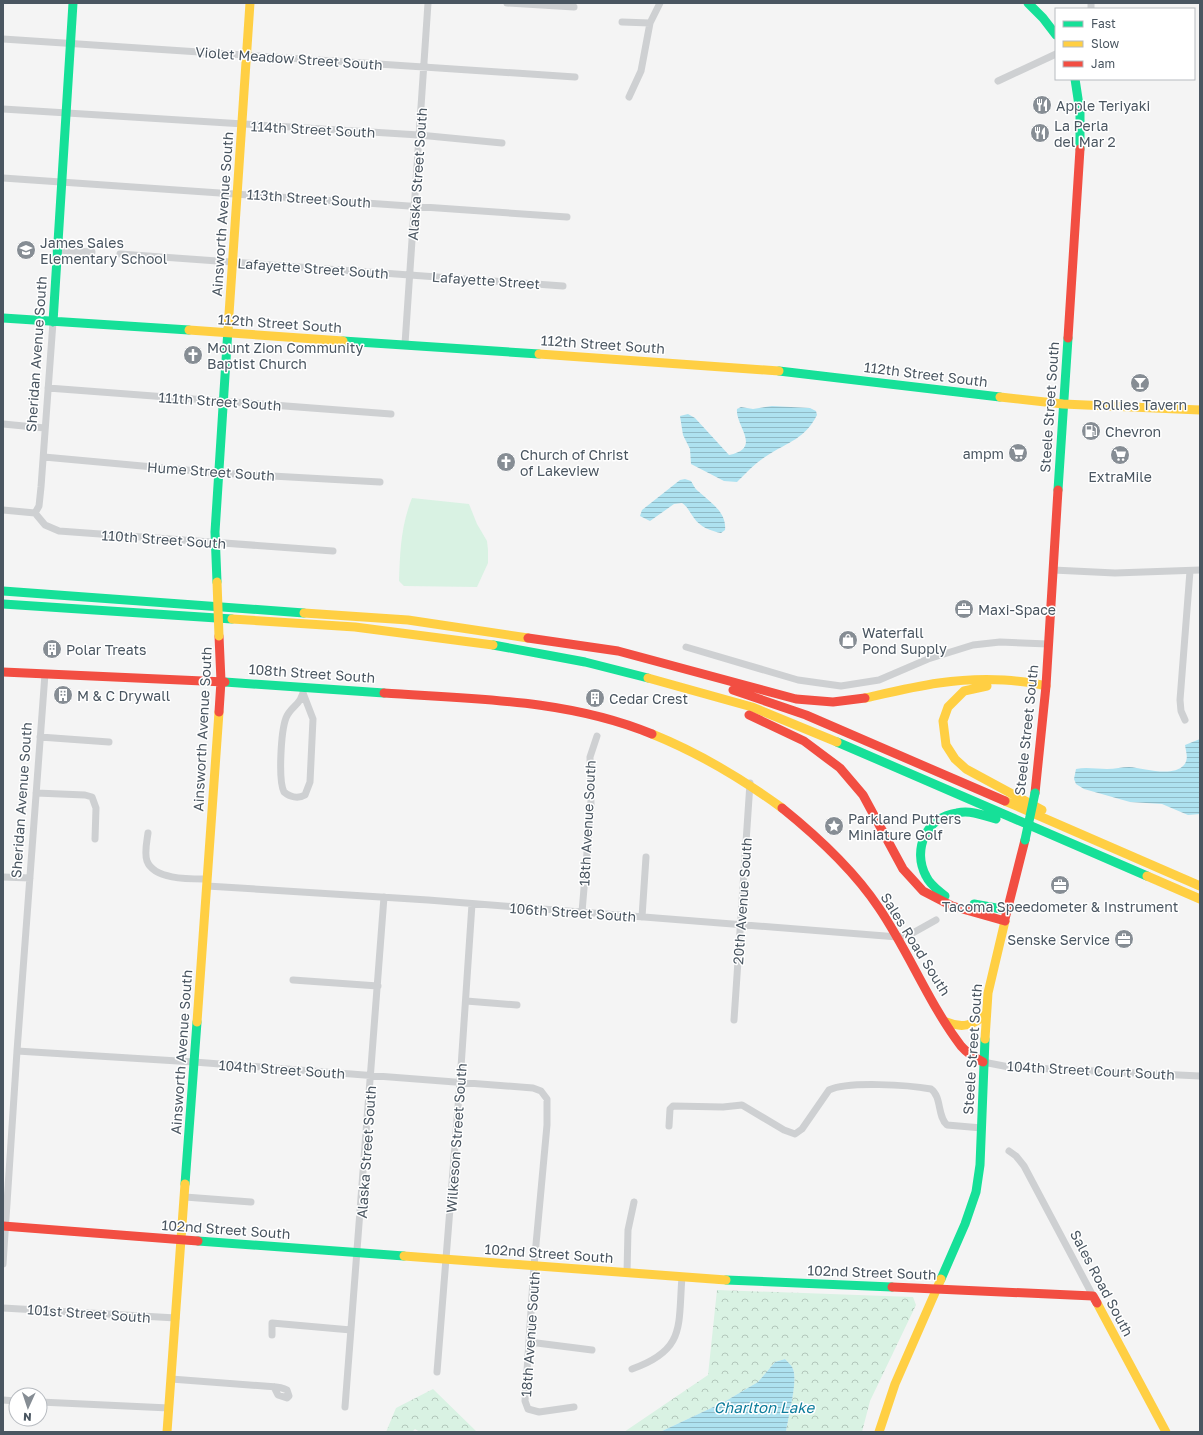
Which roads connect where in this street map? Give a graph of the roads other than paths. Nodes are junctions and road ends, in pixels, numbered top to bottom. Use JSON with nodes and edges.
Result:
{"nodes":[{"id":1,"x":73,"y":3,"type":"edge"},
{"id":2,"x":250,"y":3,"type":"edge"},
{"id":3,"x":428,"y":3,"type":"edge"},
{"id":4,"x":507,"y":3,"type":"edge"},
{"id":5,"x":660,"y":3,"type":"edge"},
{"id":6,"x":1028,"y":3,"type":"edge"},
{"id":7,"x":574,"y":8,"type":"dead end"},
{"id":8,"x":622,"y":22,"type":"dead end"},
{"id":9,"x":650,"y":23,"type":"junction"},
{"id":10,"x":1055,"y":34,"type":"edge"},
{"id":11,"x":3,"y":38,"type":"edge"},
{"id":12,"x":70,"y":43,"type":"junction"},
{"id":13,"x":1055,"y":54,"type":"edge"},
{"id":14,"x":247,"y":55,"type":"junction"},
{"id":15,"x":424,"y":66,"type":"junction"},
{"id":16,"x":575,"y":77,"type":"dead end"},
{"id":17,"x":1075,"y":80,"type":"edge"},
{"id":18,"x":998,"y":82,"type":"dead end"},
{"id":19,"x":629,"y":97,"type":"dead end"},
{"id":20,"x":3,"y":109,"type":"edge"},
{"id":21,"x":65,"y":114,"type":"junction"},
{"id":22,"x":242,"y":125,"type":"junction"},
{"id":23,"x":419,"y":135,"type":"junction"},
{"id":24,"x":502,"y":143,"type":"dead end"},
{"id":25,"x":3,"y":178,"type":"edge"},
{"id":26,"x":60,"y":182,"type":"junction"},
{"id":27,"x":238,"y":194,"type":"junction"},
{"id":28,"x":415,"y":205,"type":"junction"},
{"id":29,"x":567,"y":217,"type":"dead end"},
{"id":30,"x":56,"y":250,"type":"junction"},
{"id":31,"x":92,"y":252,"type":"dead end"},
{"id":32,"x":120,"y":254,"type":"dead end"},
{"id":33,"x":233,"y":262,"type":"junction"},
{"id":34,"x":410,"y":275,"type":"junction"},
{"id":35,"x":563,"y":286,"type":"dead end"},
{"id":36,"x":3,"y":318,"type":"edge"},
{"id":37,"x":53,"y":322,"type":"junction"},
{"id":38,"x":228,"y":333,"type":"junction"},
{"id":39,"x":405,"y":344,"type":"junction"},
{"id":40,"x":48,"y":388,"type":"junction"},
{"id":41,"x":224,"y":402,"type":"junction"},
{"id":42,"x":1063,"y":404,"type":"junction"},
{"id":43,"x":1200,"y":410,"type":"edge"},
{"id":44,"x":391,"y":414,"type":"dead end"},
{"id":45,"x":3,"y":424,"type":"edge"},
{"id":46,"x":45,"y":428,"type":"junction"},
{"id":47,"x":44,"y":457,"type":"junction"},
{"id":48,"x":219,"y":473,"type":"junction"},
{"id":49,"x":380,"y":482,"type":"dead end"},
{"id":50,"x":3,"y":510,"type":"edge"},
{"id":51,"x":35,"y":513,"type":"junction"},
{"id":52,"x":215,"y":543,"type":"junction"},
{"id":53,"x":332,"y":551,"type":"dead end"},
{"id":54,"x":1053,"y":570,"type":"junction"},
{"id":55,"x":1200,"y":570,"type":"edge"},
{"id":56,"x":1190,"y":571,"type":"junction"},
{"id":57,"x":3,"y":591,"type":"edge"},
{"id":58,"x":3,"y":604,"type":"edge"},
{"id":59,"x":561,"y":643,"type":"junction"},
{"id":60,"x":1048,"y":644,"type":"junction"},
{"id":61,"x":686,"y":647,"type":"dead end"},
{"id":62,"x":3,"y":672,"type":"edge"},
{"id":63,"x":45,"y":674,"type":"junction"},
{"id":64,"x":221,"y":682,"type":"junction"},
{"id":65,"x":1046,"y":686,"type":"junction"},
{"id":66,"x":303,"y":690,"type":"junction"},
{"id":67,"x":690,"y":690,"type":"junction"},
{"id":68,"x":1186,"y":720,"type":"dead end"},
{"id":69,"x":617,"y":722,"type":"joint"},
{"id":70,"x":597,"y":736,"type":"dead end"},
{"id":71,"x":40,"y":737,"type":"junction"},
{"id":72,"x":109,"y":742,"type":"dead end"},
{"id":73,"x":750,"y":783,"type":"junction"},
{"id":74,"x":36,"y":793,"type":"junction"},
{"id":75,"x":148,"y":833,"type":"dead end"},
{"id":76,"x":95,"y":839,"type":"dead end"},
{"id":77,"x":1110,"y":847,"type":"junction"},
{"id":78,"x":646,"y":857,"type":"dead end"},
{"id":79,"x":1108,"y":859,"type":"junction"},
{"id":80,"x":3,"y":877,"type":"edge"},
{"id":81,"x":30,"y":878,"type":"junction"},
{"id":82,"x":207,"y":882,"type":"junction"},
{"id":83,"x":1200,"y":886,"type":"edge"},
{"id":84,"x":384,"y":897,"type":"junction"},
{"id":85,"x":1200,"y":899,"type":"edge"},
{"id":86,"x":472,"y":904,"type":"junction"},
{"id":87,"x":1007,"y":910,"type":"junction"},
{"id":88,"x":582,"y":912,"type":"junction"},
{"id":89,"x":642,"y":917,"type":"junction"},
{"id":90,"x":936,"y":920,"type":"dead end"},
{"id":91,"x":1005,"y":921,"type":"junction"},
{"id":92,"x":740,"y":924,"type":"junction"},
{"id":93,"x":898,"y":936,"type":"junction"},
{"id":94,"x":293,"y":980,"type":"dead end"},
{"id":95,"x":378,"y":986,"type":"junction"},
{"id":96,"x":466,"y":1001,"type":"junction"},
{"id":97,"x":517,"y":1005,"type":"dead end"},
{"id":98,"x":986,"y":1014,"type":"junction"},
{"id":99,"x":734,"y":1020,"type":"dead end"},
{"id":100,"x":947,"y":1022,"type":"junction"},
{"id":101,"x":17,"y":1052,"type":"junction"},
{"id":102,"x":194,"y":1062,"type":"junction"},
{"id":103,"x":983,"y":1062,"type":"junction"},
{"id":104,"x":372,"y":1075,"type":"junction"},
{"id":105,"x":1200,"y":1076,"type":"edge"},
{"id":106,"x":460,"y":1082,"type":"junction"},
{"id":107,"x":545,"y":1094,"type":"joint"},
{"id":108,"x":669,"y":1126,"type":"dead end"},
{"id":109,"x":982,"y":1128,"type":"junction"},
{"id":110,"x":1009,"y":1151,"type":"dead end"},
{"id":111,"x":184,"y":1196,"type":"junction"},
{"id":112,"x":250,"y":1202,"type":"dead end"},
{"id":113,"x":634,"y":1202,"type":"dead end"},
{"id":114,"x":4,"y":1226,"type":"edge"},
{"id":115,"x":182,"y":1240,"type":"junction"},
{"id":116,"x":358,"y":1253,"type":"junction"},
{"id":117,"x":446,"y":1259,"type":"junction"},
{"id":118,"x":3,"y":1264,"type":"edge"},
{"id":119,"x":534,"y":1266,"type":"junction"},
{"id":120,"x":627,"y":1273,"type":"junction"},
{"id":121,"x":682,"y":1277,"type":"junction"},
{"id":122,"x":938,"y":1288,"type":"junction"},
{"id":123,"x":1093,"y":1296,"type":"junction"},
{"id":124,"x":3,"y":1308,"type":"edge"},
{"id":125,"x":176,"y":1318,"type":"junction"},
{"id":126,"x":351,"y":1330,"type":"junction"},
{"id":127,"x":272,"y":1335,"type":"dead end"},
{"id":128,"x":529,"y":1342,"type":"junction"},
{"id":129,"x":592,"y":1350,"type":"dead end"},
{"id":130,"x":632,"y":1369,"type":"dead end"},
{"id":131,"x":437,"y":1372,"type":"dead end"},
{"id":132,"x":171,"y":1378,"type":"junction"},
{"id":133,"x":274,"y":1387,"type":"dead end"},
{"id":134,"x":48,"y":1402,"type":"edge"},
{"id":135,"x":345,"y":1407,"type":"dead end"},
{"id":136,"x":574,"y":1407,"type":"dead end"},
{"id":137,"x":169,"y":1408,"type":"junction"},
{"id":138,"x":167,"y":1432,"type":"edge"},
{"id":139,"x":878,"y":1432,"type":"edge"},
{"id":140,"x":1166,"y":1432,"type":"edge"}],
"edges":[{"from":1,"to":12,"type":"main road","name":"Sheridan Avenue South"},
{"from":2,"to":14,"type":"main road","name":"Ainsworth Avenue South"},
{"from":3,"to":15,"type":"street","name":"Alaska Street South"},
{"from":4,"to":7,"type":"street"},
{"from":5,"to":9,"type":"street"},
{"from":6,"to":10,"type":"main road"},
{"from":8,"to":9,"type":"street"},
{"from":9,"to":19,"type":"street"},
{"from":11,"to":12,"type":"street","name":"Violet Meadow Street South"},
{"from":12,"to":14,"type":"street","name":"Violet Meadow Street South"},
{"from":12,"to":21,"type":"main road","name":"Sheridan Avenue South"},
{"from":13,"to":18,"type":"street"},
{"from":14,"to":15,"type":"street","name":"Violet Meadow Street South"},
{"from":14,"to":22,"type":"main road","name":"Ainsworth Avenue South"},
{"from":15,"to":16,"type":"street","name":"Violet Meadow Street South"},
{"from":15,"to":23,"type":"street","name":"Alaska Street South"},
{"from":17,"to":42,"type":"main road","name":"Steele Street South"},
{"from":20,"to":21,"type":"street","name":"114th Street South"},
{"from":21,"to":22,"type":"street","name":"114th Street South"},
{"from":21,"to":26,"type":"main road","name":"Sheridan Avenue South"},
{"from":22,"to":23,"type":"street","name":"114th Street South"},
{"from":22,"to":27,"type":"main road","name":"Ainsworth Avenue South"},
{"from":23,"to":24,"type":"street","name":"114th Street South"},
{"from":23,"to":28,"type":"street","name":"Alaska Street South"},
{"from":25,"to":26,"type":"street","name":"113th Street South"},
{"from":26,"to":27,"type":"street","name":"113th Street South"},
{"from":26,"to":30,"type":"main road","name":"Sheridan Avenue South"},
{"from":27,"to":28,"type":"street","name":"113th Street South"},
{"from":27,"to":33,"type":"main road","name":"Ainsworth Avenue South"},
{"from":28,"to":29,"type":"street","name":"113th Street South"},
{"from":28,"to":34,"type":"street","name":"Alaska Street South"},
{"from":30,"to":31,"type":"street"},
{"from":30,"to":37,"type":"main road","name":"Sheridan Avenue South"},
{"from":32,"to":33,"type":"street","name":"Lafayette Street South"},
{"from":33,"to":34,"type":"street","name":"Lafayette Street South"},
{"from":33,"to":38,"type":"main road","name":"Ainsworth Avenue South"},
{"from":34,"to":35,"type":"street","name":"Lafayette Street"},
{"from":34,"to":39,"type":"street","name":"Alaska Street South"},
{"from":36,"to":37,"type":"main road","name":"112th Street South"},
{"from":37,"to":38,"type":"main road","name":"112th Street South"},
{"from":37,"to":40,"type":"street","name":"Sheridan Avenue South"},
{"from":38,"to":39,"type":"main road","name":"112th Street South"},
{"from":38,"to":41,"type":"main road","name":"Ainsworth Avenue South"},
{"from":39,"to":42,"type":"main road","name":"112th Street South"},
{"from":40,"to":41,"type":"street","name":"111th Street South"},
{"from":40,"to":46,"type":"street","name":"Sheridan Avenue South"},
{"from":41,"to":44,"type":"street","name":"111th Street South"},
{"from":41,"to":48,"type":"main road","name":"Ainsworth Avenue South"},
{"from":42,"to":43,"type":"main road","name":"112th Street South"},
{"from":42,"to":54,"type":"main road","name":"Steele Street South"},
{"from":45,"to":46,"type":"street"},
{"from":46,"to":47,"type":"street","name":"Sheridan Avenue South"},
{"from":47,"to":48,"type":"street","name":"Hume Street South"},
{"from":47,"to":51,"type":"street","name":"Sheridan Avenue South"},
{"from":48,"to":49,"type":"street","name":"Hume Street South"},
{"from":48,"to":52,"type":"main road","name":"Ainsworth Avenue South"},
{"from":50,"to":51,"type":"street"},
{"from":51,"to":52,"type":"street","name":"110th Street South"},
{"from":52,"to":53,"type":"street","name":"110th Street South"},
{"from":52,"to":64,"type":"main road","name":"Ainsworth Avenue South","bridge":true},
{"from":54,"to":56,"type":"street"},
{"from":54,"to":60,"type":"main road","name":"Steele Street South"},
{"from":55,"to":56,"type":"street"},
{"from":56,"to":68,"type":"street"},
{"from":57,"to":59,"type":"main road"},
{"from":58,"to":67,"type":"main road"},
{"from":59,"to":65,"type":"main road"},
{"from":59,"to":77,"type":"main road"},
{"from":60,"to":61,"type":"street"},
{"from":60,"to":65,"type":"main road","name":"Steele Street South"},
{"from":62,"to":63,"type":"main road","name":"108th Street South"},
{"from":63,"to":64,"type":"main road","name":"108th Street South"},
{"from":63,"to":71,"type":"street","name":"Sheridan Avenue South"},
{"from":64,"to":66,"type":"main road","name":"108th Street South"},
{"from":64,"to":82,"type":"main road","name":"Ainsworth Avenue South"},
{"from":65,"to":77,"type":"main road"},
{"from":65,"to":87,"type":"main road","name":"Steele Street South","bridge":true},
{"from":66,"to":66,"type":"street"},
{"from":66,"to":69,"type":"main road","name":"108th Street South"},
{"from":67,"to":79,"type":"main road"},
{"from":67,"to":91,"type":"main road"},
{"from":69,"to":73,"type":"main road","name":"Sales Road South"},
{"from":70,"to":88,"type":"street","name":"18th Avenue South"},
{"from":71,"to":72,"type":"street"},
{"from":71,"to":74,"type":"street","name":"Sheridan Avenue South"},
{"from":73,"to":92,"type":"street","name":"20th Avenue South"},
{"from":73,"to":93,"type":"main road","name":"Sales Road South"},
{"from":74,"to":76,"type":"street"},
{"from":74,"to":81,"type":"street","name":"Sheridan Avenue South"},
{"from":75,"to":82,"type":"street","name":"106th Street South"},
{"from":77,"to":83,"type":"main road"},
{"from":78,"to":89,"type":"street"},
{"from":79,"to":85,"type":"main road"},
{"from":79,"to":87,"type":"main road"},
{"from":80,"to":81,"type":"street"},
{"from":81,"to":101,"type":"street","name":"Sheridan Avenue South"},
{"from":82,"to":84,"type":"street","name":"106th Street South"},
{"from":82,"to":102,"type":"main road","name":"Ainsworth Avenue South"},
{"from":84,"to":86,"type":"street","name":"106th Street South"},
{"from":84,"to":95,"type":"street","name":"Alaska Street South"},
{"from":86,"to":88,"type":"street","name":"106th Street South"},
{"from":86,"to":96,"type":"street","name":"Wilkeson Street South"},
{"from":87,"to":91,"type":"main road","name":"Steele Street South"},
{"from":88,"to":89,"type":"street","name":"106th Street South"},
{"from":89,"to":92,"type":"street","name":"106th Street South"},
{"from":90,"to":93,"type":"street","name":"106th Street South"},
{"from":91,"to":98,"type":"main road","name":"Steele Street South"},
{"from":92,"to":93,"type":"street","name":"106th Street South"},
{"from":92,"to":99,"type":"street","name":"20th Avenue South"},
{"from":93,"to":100,"type":"main road","name":"Sales Road South"},
{"from":94,"to":95,"type":"street"},
{"from":95,"to":104,"type":"street","name":"Alaska Street South"},
{"from":96,"to":97,"type":"street"},
{"from":96,"to":106,"type":"street","name":"Wilkeson Street South"},
{"from":98,"to":100,"type":"main road"},
{"from":98,"to":103,"type":"main road","name":"Steele Street South"},
{"from":100,"to":103,"type":"main road","name":"Sales Road South"},
{"from":101,"to":102,"type":"street","name":"104th Street South"},
{"from":101,"to":114,"type":"street","name":"Sheridan Avenue South"},
{"from":102,"to":104,"type":"street","name":"104th Street South"},
{"from":102,"to":111,"type":"main road","name":"Ainsworth Avenue South"},
{"from":103,"to":105,"type":"street","name":"104th Street Court South"},
{"from":103,"to":109,"type":"main road","name":"Steele Street South"},
{"from":104,"to":106,"type":"street","name":"104th Street South"},
{"from":104,"to":116,"type":"street","name":"Alaska Street South"},
{"from":106,"to":107,"type":"street","name":"104th Street South"},
{"from":106,"to":117,"type":"street","name":"Wilkeson Street South"},
{"from":107,"to":119,"type":"street","name":"18th Avenue South"},
{"from":108,"to":109,"type":"street"},
{"from":109,"to":122,"type":"main road","name":"Steele Street South"},
{"from":110,"to":123,"type":"street","name":"Sales Road South"},
{"from":111,"to":112,"type":"street"},
{"from":111,"to":115,"type":"main road","name":"Ainsworth Avenue South"},
{"from":113,"to":120,"type":"street"},
{"from":114,"to":115,"type":"main road","name":"102nd Street South"},
{"from":114,"to":118,"type":"street","name":"Sheridan Avenue South"},
{"from":115,"to":116,"type":"main road","name":"102nd Street South"},
{"from":115,"to":125,"type":"main road","name":"Ainsworth Avenue South"},
{"from":116,"to":117,"type":"main road","name":"102nd Street South"},
{"from":116,"to":126,"type":"street","name":"Alaska Street South"},
{"from":117,"to":119,"type":"main road","name":"102nd Street South"},
{"from":117,"to":131,"type":"street","name":"Wilkeson Street South"},
{"from":119,"to":120,"type":"main road","name":"102nd Street South"},
{"from":119,"to":128,"type":"street","name":"18th Avenue South"},
{"from":120,"to":121,"type":"main road","name":"102nd Street South"},
{"from":121,"to":122,"type":"main road","name":"102nd Street South"},
{"from":121,"to":130,"type":"street"},
{"from":122,"to":123,"type":"main road","name":"102nd Street South"},
{"from":122,"to":139,"type":"main road","name":"Steele Street South"},
{"from":123,"to":140,"type":"main road","name":"Sales Road South"},
{"from":124,"to":125,"type":"street","name":"101st Street South"},
{"from":125,"to":132,"type":"main road","name":"Ainsworth Avenue South"},
{"from":126,"to":127,"type":"street"},
{"from":126,"to":135,"type":"street","name":"Alaska Street South"},
{"from":128,"to":129,"type":"street"},
{"from":128,"to":136,"type":"street","name":"18th Avenue South"},
{"from":132,"to":133,"type":"street"},
{"from":132,"to":137,"type":"main road","name":"Ainsworth Avenue South"},
{"from":134,"to":137,"type":"street"},
{"from":137,"to":138,"type":"main road","name":"Ainsworth Avenue South"}]}
